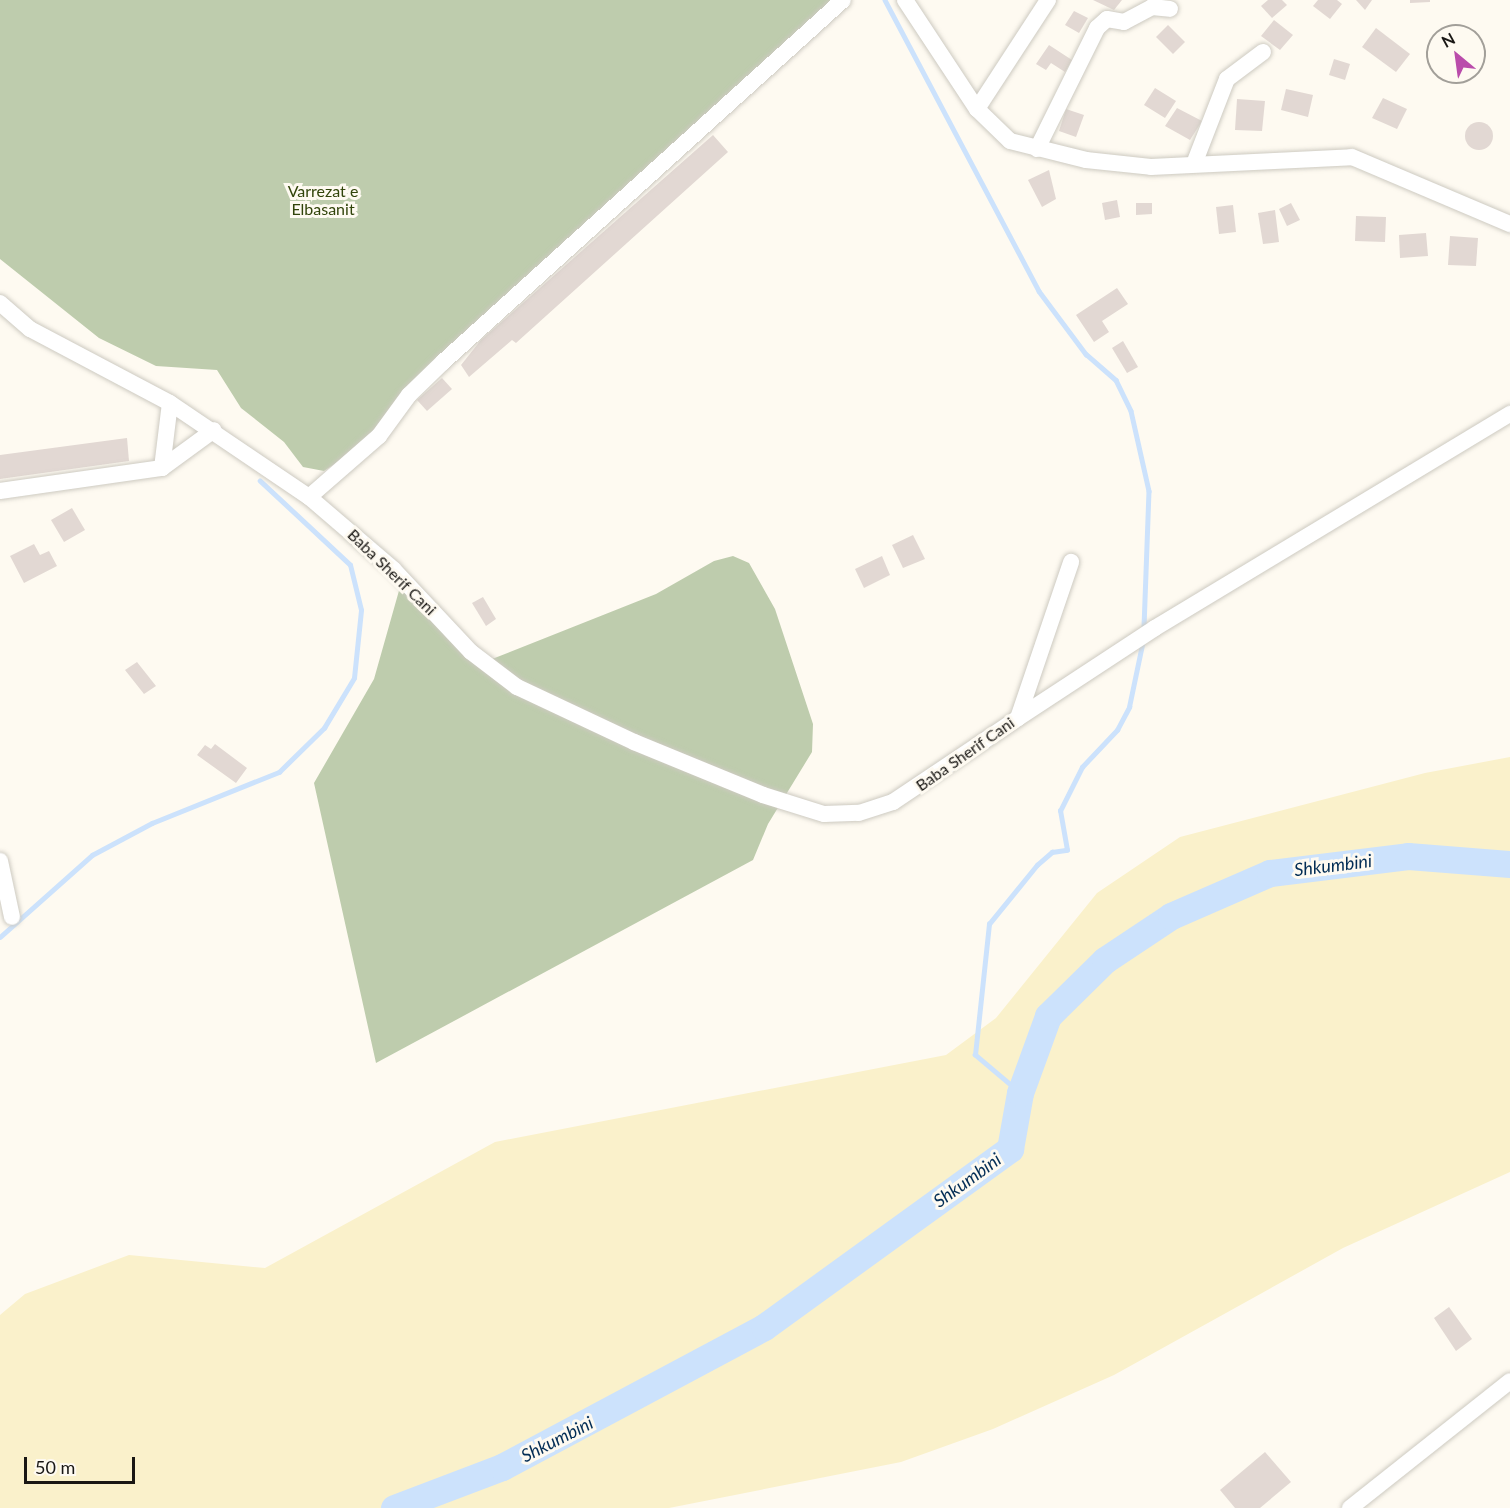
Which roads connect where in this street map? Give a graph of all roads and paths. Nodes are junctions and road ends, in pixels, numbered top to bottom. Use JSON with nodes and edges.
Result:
{"nodes":[{"id":1,"x":843,"y":0,"type":"edge"},
{"id":2,"x":906,"y":0,"type":"edge"},
{"id":3,"x":1048,"y":0,"type":"edge"},
{"id":4,"x":1170,"y":9,"type":"dead end"},
{"id":5,"x":1263,"y":52,"type":"dead end"},
{"id":6,"x":976,"y":109,"type":"junction"},
{"id":7,"x":1037,"y":149,"type":"junction"},
{"id":8,"x":1194,"y":164,"type":"junction"},
{"id":9,"x":1510,"y":224,"type":"edge"},
{"id":10,"x":0,"y":303,"type":"edge"},
{"id":11,"x":170,"y":403,"type":"junction"},
{"id":12,"x":1510,"y":414,"type":"edge"},
{"id":13,"x":214,"y":430,"type":"junction"},
{"id":14,"x":162,"y":468,"type":"junction"},
{"id":15,"x":0,"y":491,"type":"edge"},
{"id":16,"x":309,"y":497,"type":"junction"},
{"id":17,"x":1071,"y":562,"type":"dead end"},
{"id":18,"x":1018,"y":718,"type":"junction"},
{"id":19,"x":0,"y":861,"type":"edge"},
{"id":20,"x":12,"y":916,"type":"dead end"},
{"id":21,"x":1510,"y":1381,"type":"edge"},
{"id":22,"x":1350,"y":1508,"type":"edge"}],
"edges":[{"from":1,"to":16,"type":"street"},
{"from":2,"to":6,"type":"street"},
{"from":3,"to":6,"type":"street"},
{"from":4,"to":7,"type":"street"},
{"from":5,"to":8,"type":"street"},
{"from":6,"to":7,"type":"street"},
{"from":7,"to":8,"type":"street"},
{"from":8,"to":9,"type":"street"},
{"from":10,"to":11,"type":"street","name":"Baba Sherif Cani"},
{"from":11,"to":13,"type":"street","name":"Baba Sherif Cani"},
{"from":11,"to":14,"type":"street"},
{"from":12,"to":18,"type":"street"},
{"from":13,"to":14,"type":"street"},
{"from":13,"to":16,"type":"street","name":"Baba Sherif Cani"},
{"from":14,"to":15,"type":"street"},
{"from":16,"to":18,"type":"street","name":"Baba Sherif Cani"},
{"from":17,"to":18,"type":"street","name":"Baba Sherif Cani"},
{"from":19,"to":20,"type":"street"},
{"from":21,"to":22,"type":"street"}]}
